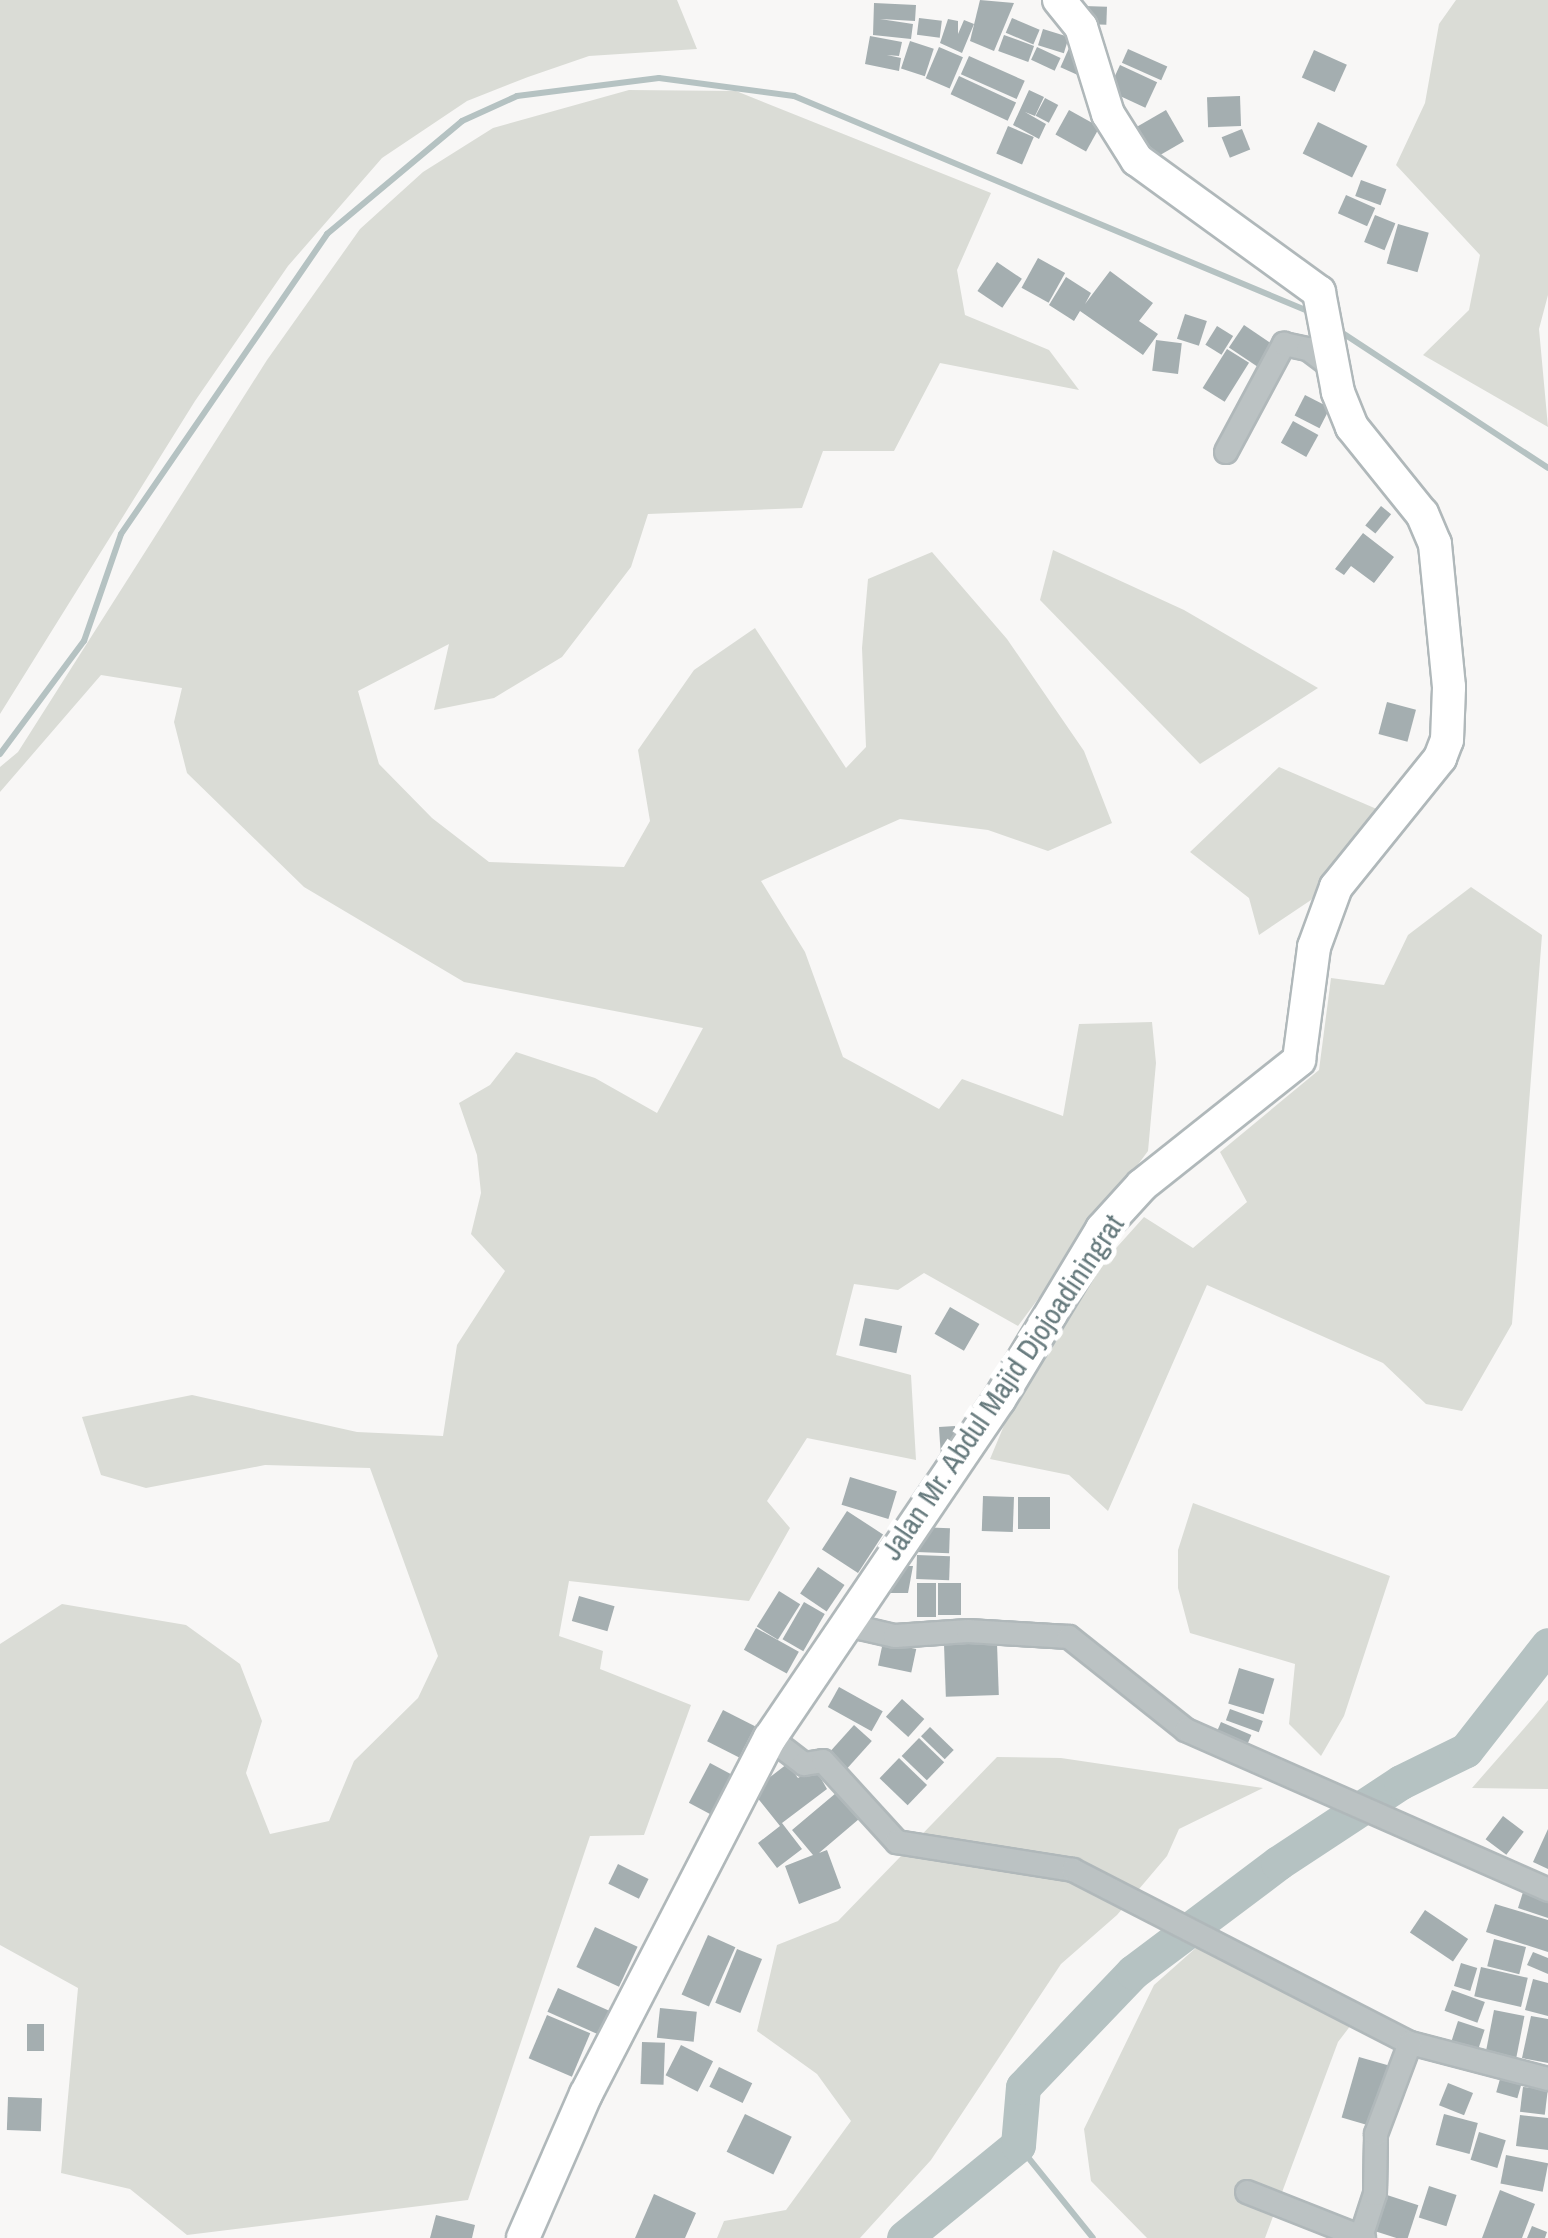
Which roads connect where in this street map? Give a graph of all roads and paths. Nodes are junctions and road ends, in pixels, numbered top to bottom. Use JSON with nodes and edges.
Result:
{"nodes":[{"id":1,"x":1058,"y":0,"type":"edge"},
{"id":2,"x":1330,"y":360,"type":"junction"},
{"id":3,"x":1226,"y":452,"type":"dead end"},
{"id":4,"x":848,"y":1618,"type":"junction"},
{"id":5,"x":770,"y":1738,"type":"junction"},
{"id":6,"x":1548,"y":1890,"type":"edge"},
{"id":7,"x":1410,"y":2044,"type":"junction"},
{"id":8,"x":1548,"y":2079,"type":"edge"},
{"id":9,"x":1247,"y":2192,"type":"dead end"},
{"id":10,"x":1363,"y":2237,"type":"edge"},
{"id":11,"x":523,"y":2238,"type":"edge"}],
"edges":[{"from":1,"to":2,"type":"street","name":"Jalan Mr. Abdul Majid Djojoadiningrat"},
{"from":2,"to":3,"type":"street"},
{"from":2,"to":4,"type":"street","name":"Jalan Mr. Abdul Majid Djojoadiningrat"},
{"from":4,"to":5,"type":"street","name":"Jalan Mr. Abdul Majid Djojoadiningrat"},
{"from":4,"to":6,"type":"street"},
{"from":5,"to":7,"type":"street"},
{"from":5,"to":11,"type":"street","name":"Jalan Mr. Abdul Majid Djojoadiningrat"},
{"from":7,"to":8,"type":"street"},
{"from":7,"to":10,"type":"street"},
{"from":9,"to":10,"type":"street"}]}
